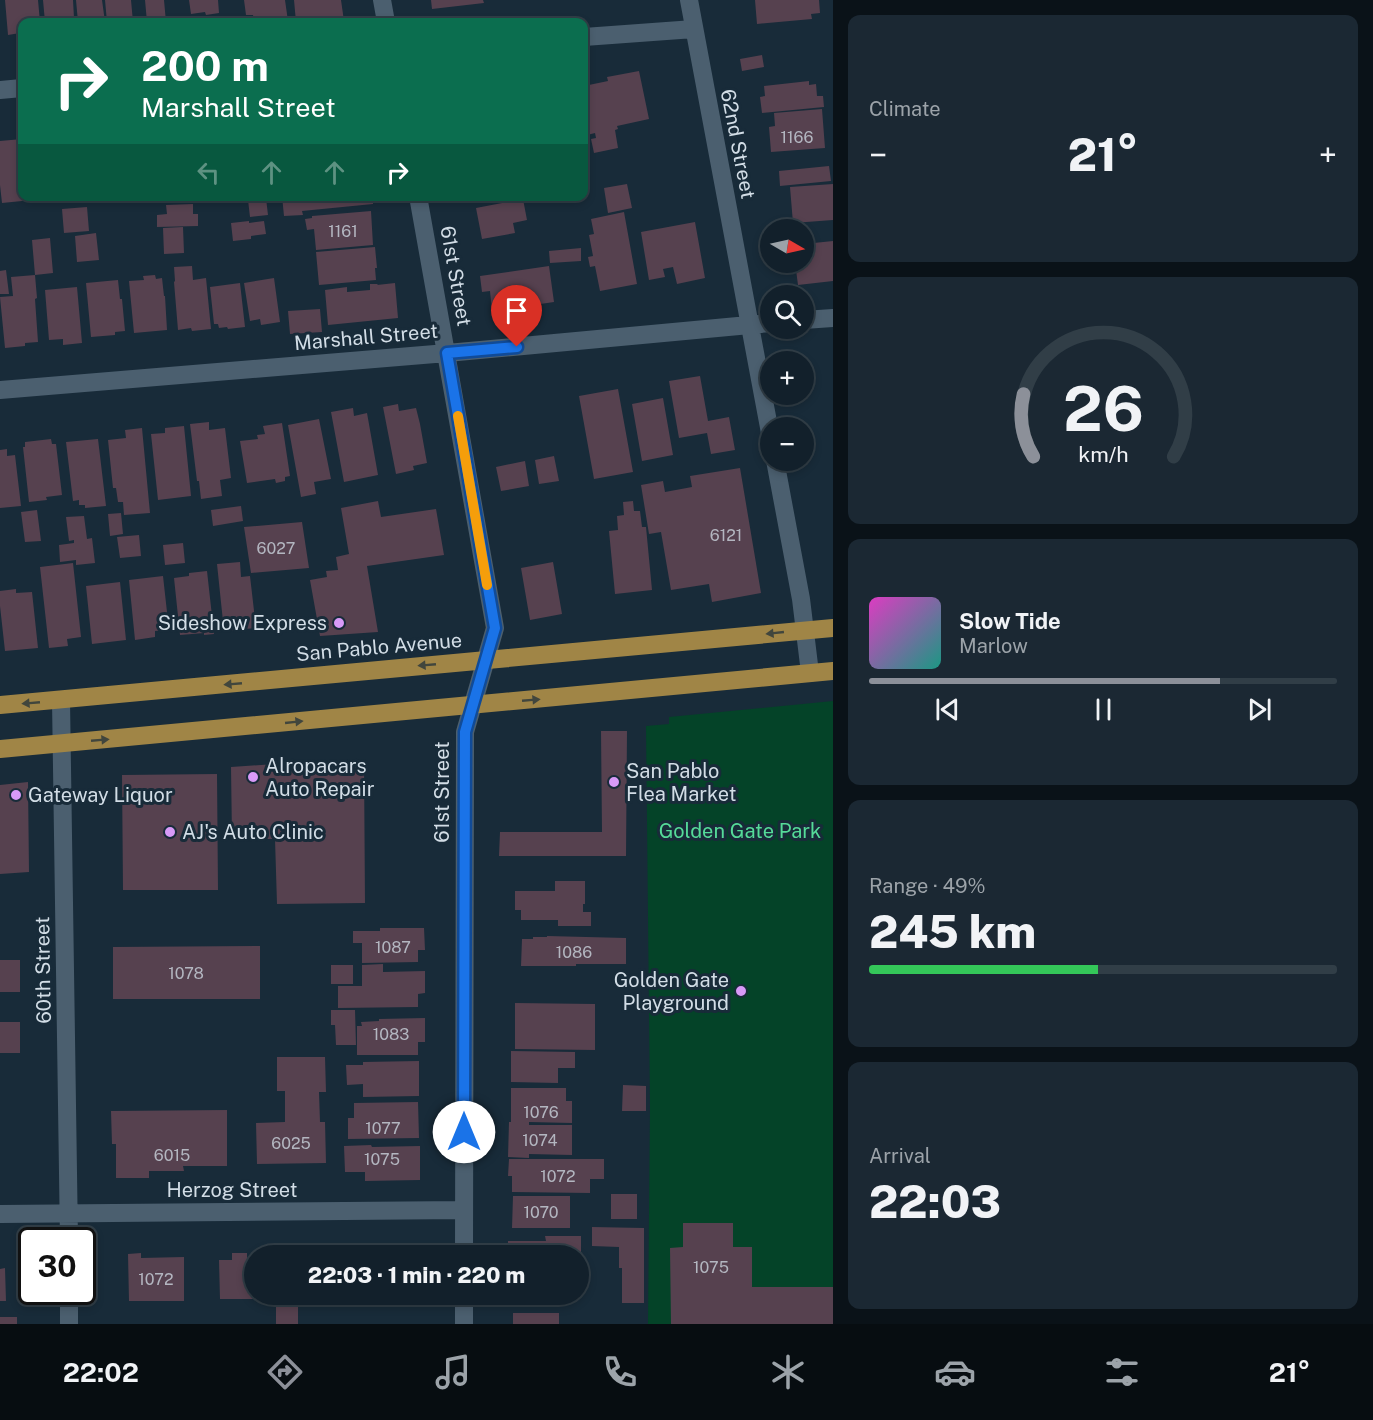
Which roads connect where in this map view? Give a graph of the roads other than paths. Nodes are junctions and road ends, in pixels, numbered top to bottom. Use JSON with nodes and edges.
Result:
{"nodes":[{"id":1,"x":382,"y":0,"type":"edge"},
{"id":2,"x":689,"y":0,"type":"edge"},
{"id":3,"x":385,"y":18,"type":"edge"},
{"id":4,"x":694,"y":29,"type":"junction"},
{"id":5,"x":588,"y":37,"type":"edge"},
{"id":6,"x":18,"y":88,"type":"edge"},
{"id":7,"x":0,"y":90,"type":"edge"},
{"id":8,"x":419,"y":201,"type":"edge"},
{"id":9,"x":833,"y":318,"type":"edge"},
{"id":10,"x":814,"y":319,"type":"edge"},
{"id":11,"x":760,"y":324,"type":"edge"},
{"id":12,"x":751,"y":325,"type":"junction"},
{"id":13,"x":447,"y":353,"type":"junction"},
{"id":14,"x":0,"y":390,"type":"edge"},
{"id":15,"x":767,"y":417,"type":"edge"},
{"id":16,"x":777,"y":471,"type":"edge"},
{"id":17,"x":833,"y":628,"type":"edge"},
{"id":18,"x":805,"y":630,"type":"junction"},
{"id":19,"x":486,"y":660,"type":"junction"},
{"id":20,"x":833,"y":671,"type":"edge"},
{"id":21,"x":810,"y":673,"type":"junction"},
{"id":22,"x":61,"y":700,"type":"junction"},
{"id":23,"x":0,"y":705,"type":"edge"},
{"id":24,"x":473,"y":705,"type":"junction"},
{"id":25,"x":62,"y":743,"type":"junction"},
{"id":26,"x":0,"y":749,"type":"edge"},
{"id":27,"x":464,"y":1210,"type":"junction"},
{"id":28,"x":0,"y":1214,"type":"edge"},
{"id":29,"x":69,"y":1214,"type":"junction"},
{"id":30,"x":69,"y":1227,"type":"edge"},
{"id":31,"x":464,"y":1245,"type":"edge"},
{"id":32,"x":69,"y":1305,"type":"edge"},
{"id":33,"x":464,"y":1305,"type":"edge"},
{"id":34,"x":69,"y":1324,"type":"edge"},
{"id":35,"x":464,"y":1324,"type":"edge"}],
"edges":[{"from":1,"to":3,"type":"street"},
{"from":2,"to":4,"type":"street","name":"62nd Street"},
{"from":4,"to":5,"type":"street"},
{"from":4,"to":12,"type":"street","name":"62nd Street"},
{"from":6,"to":7,"type":"street"},
{"from":8,"to":13,"type":"street","name":"61st Street"},
{"from":9,"to":10,"type":"street"},
{"from":11,"to":12,"type":"street","name":"Marshall Street"},
{"from":12,"to":13,"type":"street","name":"Marshall Street"},
{"from":12,"to":15,"type":"street","name":"62nd Street"},
{"from":13,"to":14,"type":"street","name":"Marshall Street"},
{"from":13,"to":19,"type":"street","name":"61st Street"},
{"from":16,"to":18,"type":"street"},
{"from":17,"to":18,"type":"main road","name":"San Pablo Avenue"},
{"from":18,"to":19,"type":"main road","name":"San Pablo Avenue","one_way":true},
{"from":18,"to":21,"type":"street"},
{"from":19,"to":22,"type":"main road","name":"San Pablo Avenue","one_way":true},
{"from":19,"to":24,"type":"street","name":"61st Street"},
{"from":20,"to":21,"type":"main road"},
{"from":24,"to":21,"type":"main road","one_way":true},
{"from":22,"to":23,"type":"main road","name":"San Pablo Avenue","one_way":true},
{"from":22,"to":25,"type":"street","name":"60th Street"},
{"from":25,"to":24,"type":"main road","one_way":true},
{"from":24,"to":27,"type":"street","name":"61st Street"},
{"from":25,"to":26,"type":"main road"},
{"from":25,"to":29,"type":"street","name":"60th Street"},
{"from":27,"to":29,"type":"street","name":"Herzog Street"},
{"from":27,"to":31,"type":"street","name":"61st Street"},
{"from":28,"to":29,"type":"street","name":"Herzog Street"},
{"from":29,"to":30,"type":"street","name":"60th Street"},
{"from":32,"to":34,"type":"street"},
{"from":33,"to":35,"type":"street"}]}
